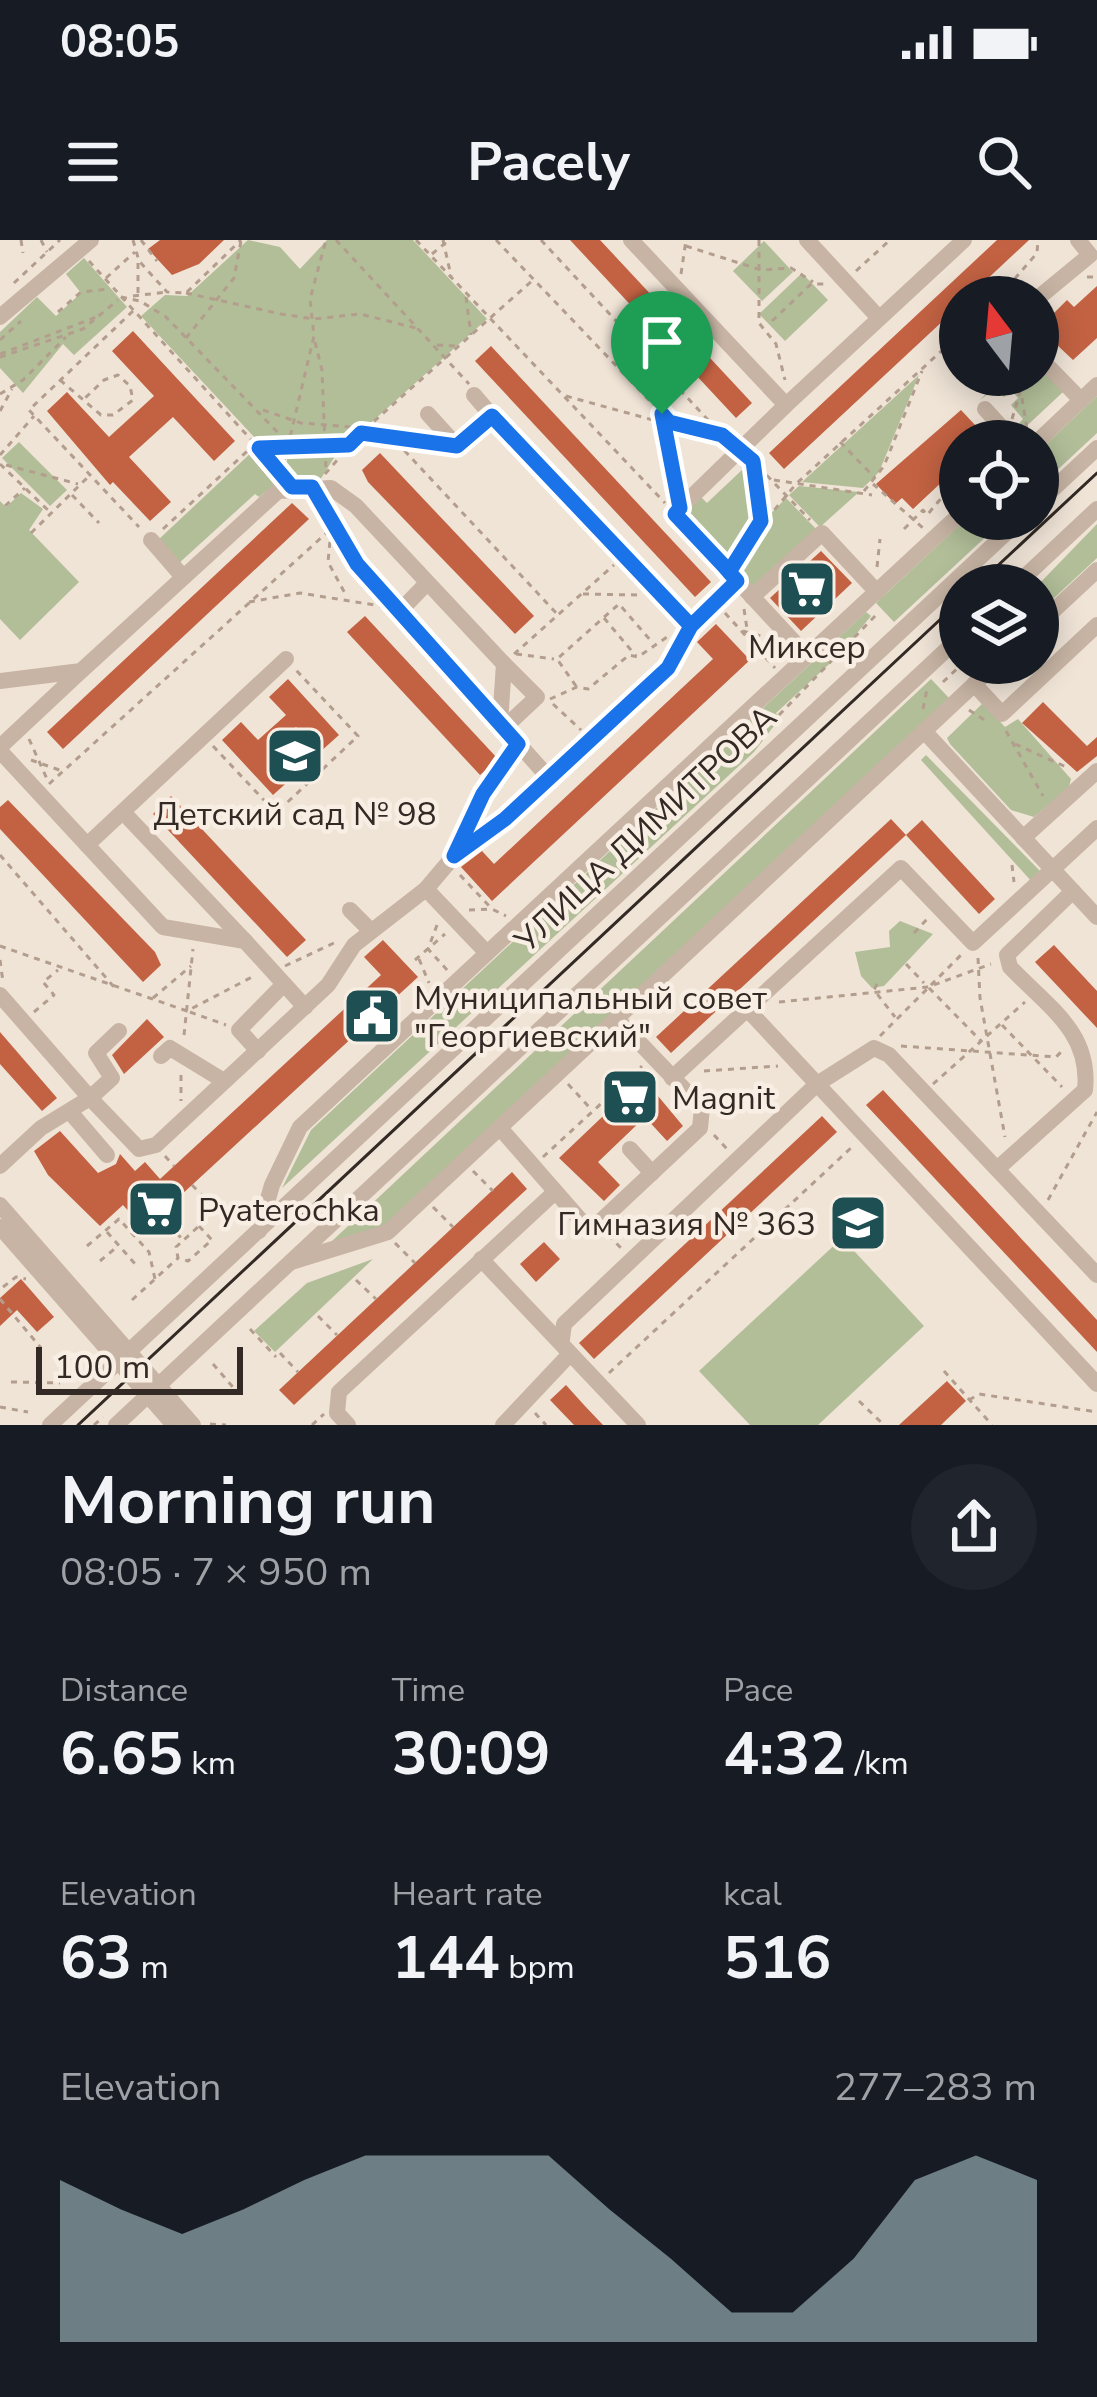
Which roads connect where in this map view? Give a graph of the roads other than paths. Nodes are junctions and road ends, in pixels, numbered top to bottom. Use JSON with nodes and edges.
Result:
{"nodes":[{"id":1,"x":631,"y":240,"type":"edge"},
{"id":2,"x":807,"y":240,"type":"edge"},
{"id":3,"x":1078,"y":240,"type":"edge"},
{"id":4,"x":963,"y":241,"type":"edge"},
{"id":5,"x":82,"y":243,"type":"edge"},
{"id":6,"x":1051,"y":262,"type":"dead end"},
{"id":7,"x":1064,"y":277,"type":"junction"},
{"id":8,"x":1059,"y":281,"type":"edge"},
{"id":9,"x":0,"y":317,"type":"edge"},
{"id":10,"x":879,"y":318,"type":"junction"},
{"id":11,"x":1059,"y":377,"type":"edge"},
{"id":12,"x":1097,"y":385,"type":"edge"},
{"id":13,"x":474,"y":395,"type":"road end"},
{"id":14,"x":1081,"y":400,"type":"junction"},
{"id":15,"x":788,"y":402,"type":"junction"},
{"id":16,"x":985,"y":409,"type":"dead end"},
{"id":17,"x":428,"y":414,"type":"dead end"},
{"id":18,"x":492,"y":416,"type":"junction"},
{"id":19,"x":1000,"y":420,"type":"edge"},
{"id":20,"x":1053,"y":420,"type":"edge"},
{"id":21,"x":1097,"y":448,"type":"edge"},
{"id":22,"x":1059,"y":483,"type":"edge"},
{"id":23,"x":1097,"y":509,"type":"edge"},
{"id":24,"x":939,"y":533,"type":"edge"},
{"id":25,"x":151,"y":540,"type":"road end"},
{"id":26,"x":999,"y":540,"type":"edge"},
{"id":27,"x":1038,"y":564,"type":"edge"},
{"id":28,"x":1097,"y":570,"type":"edge"},
{"id":29,"x":733,"y":576,"type":"junction"},
{"id":30,"x":183,"y":577,"type":"junction"},
{"id":31,"x":427,"y":584,"type":"junction"},
{"id":32,"x":874,"y":591,"type":"junction"},
{"id":33,"x":752,"y":597,"type":"junction"},
{"id":34,"x":1059,"y":605,"type":"edge"},
{"id":35,"x":1097,"y":625,"type":"edge"},
{"id":36,"x":691,"y":626,"type":"junction"},
{"id":37,"x":807,"y":656,"type":"junction"},
{"id":38,"x":939,"y":657,"type":"edge"},
{"id":39,"x":286,"y":658,"type":"road end"},
{"id":40,"x":509,"y":659,"type":"junction"},
{"id":41,"x":1059,"y":661,"type":"edge"},
{"id":42,"x":80,"y":671,"type":"junction"},
{"id":43,"x":0,"y":681,"type":"edge"},
{"id":44,"x":974,"y":684,"type":"joint"},
{"id":45,"x":1034,"y":684,"type":"edge"},
{"id":46,"x":923,"y":725,"type":"junction"},
{"id":47,"x":502,"y":726,"type":"junction"},
{"id":48,"x":0,"y":749,"type":"edge"},
{"id":49,"x":1097,"y":771,"type":"edge"},
{"id":50,"x":549,"y":778,"type":"junction"},
{"id":51,"x":123,"y":812,"type":"junction"},
{"id":52,"x":1097,"y":828,"type":"edge"},
{"id":53,"x":1023,"y":838,"type":"junction"},
{"id":54,"x":87,"y":845,"type":"junction"},
{"id":55,"x":1053,"y":870,"type":"junction"},
{"id":56,"x":426,"y":889,"type":"junction"},
{"id":57,"x":1073,"y":891,"type":"junction"},
{"id":58,"x":350,"y":910,"type":"dead end"},
{"id":59,"x":1097,"y":917,"type":"edge"},
{"id":60,"x":370,"y":930,"type":"junction"},
{"id":61,"x":245,"y":941,"type":"junction"},
{"id":62,"x":487,"y":953,"type":"junction"},
{"id":63,"x":282,"y":976,"type":"junction"},
{"id":64,"x":0,"y":994,"type":"edge"},
{"id":65,"x":305,"y":1007,"type":"junction"},
{"id":66,"x":748,"y":1010,"type":"junction"},
{"id":67,"x":616,"y":1018,"type":"junction"},
{"id":68,"x":119,"y":1031,"type":"dead end"},
{"id":69,"x":258,"y":1051,"type":"junction"},
{"id":70,"x":160,"y":1056,"type":"dead end"},
{"id":71,"x":675,"y":1076,"type":"junction"},
{"id":72,"x":224,"y":1082,"type":"junction"},
{"id":73,"x":817,"y":1084,"type":"junction"},
{"id":74,"x":90,"y":1098,"type":"junction"},
{"id":75,"x":1085,"y":1098,"type":"edge"},
{"id":76,"x":71,"y":1113,"type":"junction"},
{"id":77,"x":500,"y":1127,"type":"junction"},
{"id":78,"x":630,"y":1149,"type":"dead end"},
{"id":79,"x":107,"y":1155,"type":"dead end"},
{"id":80,"x":0,"y":1166,"type":"edge"},
{"id":81,"x":998,"y":1168,"type":"junction"},
{"id":82,"x":652,"y":1173,"type":"junction"},
{"id":83,"x":555,"y":1192,"type":"junction"},
{"id":84,"x":0,"y":1205,"type":"edge"},
{"id":85,"x":0,"y":1227,"type":"edge"},
{"id":86,"x":259,"y":1231,"type":"junction"},
{"id":87,"x":481,"y":1259,"type":"junction"},
{"id":88,"x":290,"y":1262,"type":"junction"},
{"id":89,"x":1097,"y":1274,"type":"edge"},
{"id":90,"x":565,"y":1348,"type":"junction"},
{"id":91,"x":124,"y":1357,"type":"junction"},
{"id":92,"x":1097,"y":1384,"type":"edge"},
{"id":93,"x":153,"y":1390,"type":"junction"},
{"id":94,"x":198,"y":1423,"type":"edge"},
{"id":95,"x":50,"y":1425,"type":"edge"},
{"id":96,"x":116,"y":1425,"type":"edge"},
{"id":97,"x":174,"y":1425,"type":"edge"},
{"id":98,"x":348,"y":1425,"type":"edge"},
{"id":99,"x":503,"y":1425,"type":"edge"},
{"id":100,"x":638,"y":1425,"type":"edge"}],
"edges":[{"from":1,"to":15,"type":"street"},
{"from":2,"to":10,"type":"street"},
{"from":3,"to":7,"type":"street"},
{"from":4,"to":10,"type":"street"},
{"from":5,"to":9,"type":"street"},
{"from":6,"to":7,"type":"street"},
{"from":7,"to":8,"type":"street"},
{"from":10,"to":15,"type":"street"},
{"from":11,"to":14,"type":"street"},
{"from":12,"to":14,"type":"street"},
{"from":13,"to":18,"type":"street"},
{"from":14,"to":20,"type":"street"},
{"from":15,"to":29,"type":"street"},
{"from":16,"to":19,"type":"street"},
{"from":17,"to":18,"type":"street"},
{"from":18,"to":36,"type":"street"},
{"from":21,"to":22,"type":"street"},
{"from":23,"to":27,"type":"street"},
{"from":24,"to":32,"type":"street","name":"УЛИЦА ДИМИТРОВА"},
{"from":25,"to":30,"type":"street"},
{"from":26,"to":86,"type":"street","name":"УЛИЦА ДИМИТРОВА"},
{"from":28,"to":34,"type":"street"},
{"from":29,"to":33,"type":"street"},
{"from":29,"to":36,"type":"street"},
{"from":30,"to":31,"type":"street"},
{"from":30,"to":42,"type":"street"},
{"from":31,"to":40,"type":"street"},
{"from":31,"to":47,"type":"street"},
{"from":32,"to":33,"type":"street"},
{"from":32,"to":37,"type":"street","name":"УЛИЦА ДИМИТРОВА"},
{"from":33,"to":37,"type":"street"},
{"from":35,"to":41,"type":"street"},
{"from":36,"to":50,"type":"street"},
{"from":37,"to":62,"type":"street","name":"УЛИЦА ДИМИТРОВА"},
{"from":38,"to":88,"type":"street"},
{"from":39,"to":51,"type":"street"},
{"from":40,"to":47,"type":"street"},
{"from":40,"to":47,"type":"street"},
{"from":42,"to":43,"type":"street"},
{"from":42,"to":48,"type":"street"},
{"from":44,"to":45,"type":"street"},
{"from":44,"to":46,"type":"street"},
{"from":46,"to":53,"type":"street"},
{"from":46,"to":67,"type":"street"},
{"from":47,"to":50,"type":"street"},
{"from":48,"to":54,"type":"street"},
{"from":49,"to":53,"type":"street"},
{"from":50,"to":56,"type":"street"},
{"from":51,"to":54,"type":"street"},
{"from":51,"to":61,"type":"street"},
{"from":52,"to":55,"type":"street"},
{"from":53,"to":55,"type":"street"},
{"from":54,"to":61,"type":"street"},
{"from":55,"to":57,"type":"street"},
{"from":55,"to":66,"type":"street"},
{"from":56,"to":60,"type":"street"},
{"from":56,"to":62,"type":"street"},
{"from":57,"to":59,"type":"street"},
{"from":57,"to":75,"type":"street"},
{"from":58,"to":60,"type":"street"},
{"from":60,"to":65,"type":"street"},
{"from":61,"to":63,"type":"street"},
{"from":62,"to":86,"type":"street","name":"УЛИЦА ДИМИТРОВА"},
{"from":63,"to":65,"type":"street"},
{"from":63,"to":69,"type":"street"},
{"from":64,"to":74,"type":"street"},
{"from":65,"to":69,"type":"street"},
{"from":66,"to":71,"type":"street"},
{"from":66,"to":73,"type":"street"},
{"from":67,"to":71,"type":"street"},
{"from":67,"to":77,"type":"street"},
{"from":68,"to":74,"type":"street"},
{"from":69,"to":72,"type":"street"},
{"from":70,"to":72,"type":"street"},
{"from":71,"to":82,"type":"street"},
{"from":72,"to":74,"type":"street"},
{"from":73,"to":81,"type":"street"},
{"from":73,"to":90,"type":"street"},
{"from":73,"to":92,"type":"street"},
{"from":74,"to":76,"type":"street"},
{"from":75,"to":81,"type":"street"},
{"from":76,"to":79,"type":"street"},
{"from":76,"to":80,"type":"street"},
{"from":77,"to":83,"type":"street"},
{"from":77,"to":88,"type":"street"},
{"from":78,"to":82,"type":"street"},
{"from":81,"to":89,"type":"street"},
{"from":82,"to":83,"type":"street"},
{"from":83,"to":87,"type":"street"},
{"from":84,"to":91,"type":"street"},
{"from":85,"to":91,"type":"street"},
{"from":86,"to":91,"type":"street","name":"УЛИЦА ДИМИТРОВА"},
{"from":87,"to":90,"type":"street"},
{"from":87,"to":98,"type":"street"},
{"from":88,"to":93,"type":"street"},
{"from":90,"to":99,"type":"street"},
{"from":90,"to":100,"type":"street"},
{"from":91,"to":93,"type":"street"},
{"from":91,"to":95,"type":"street","name":"УЛИЦА ДИМИТРОВА"},
{"from":93,"to":94,"type":"street"},
{"from":93,"to":96,"type":"street"},
{"from":93,"to":97,"type":"street"}]}
